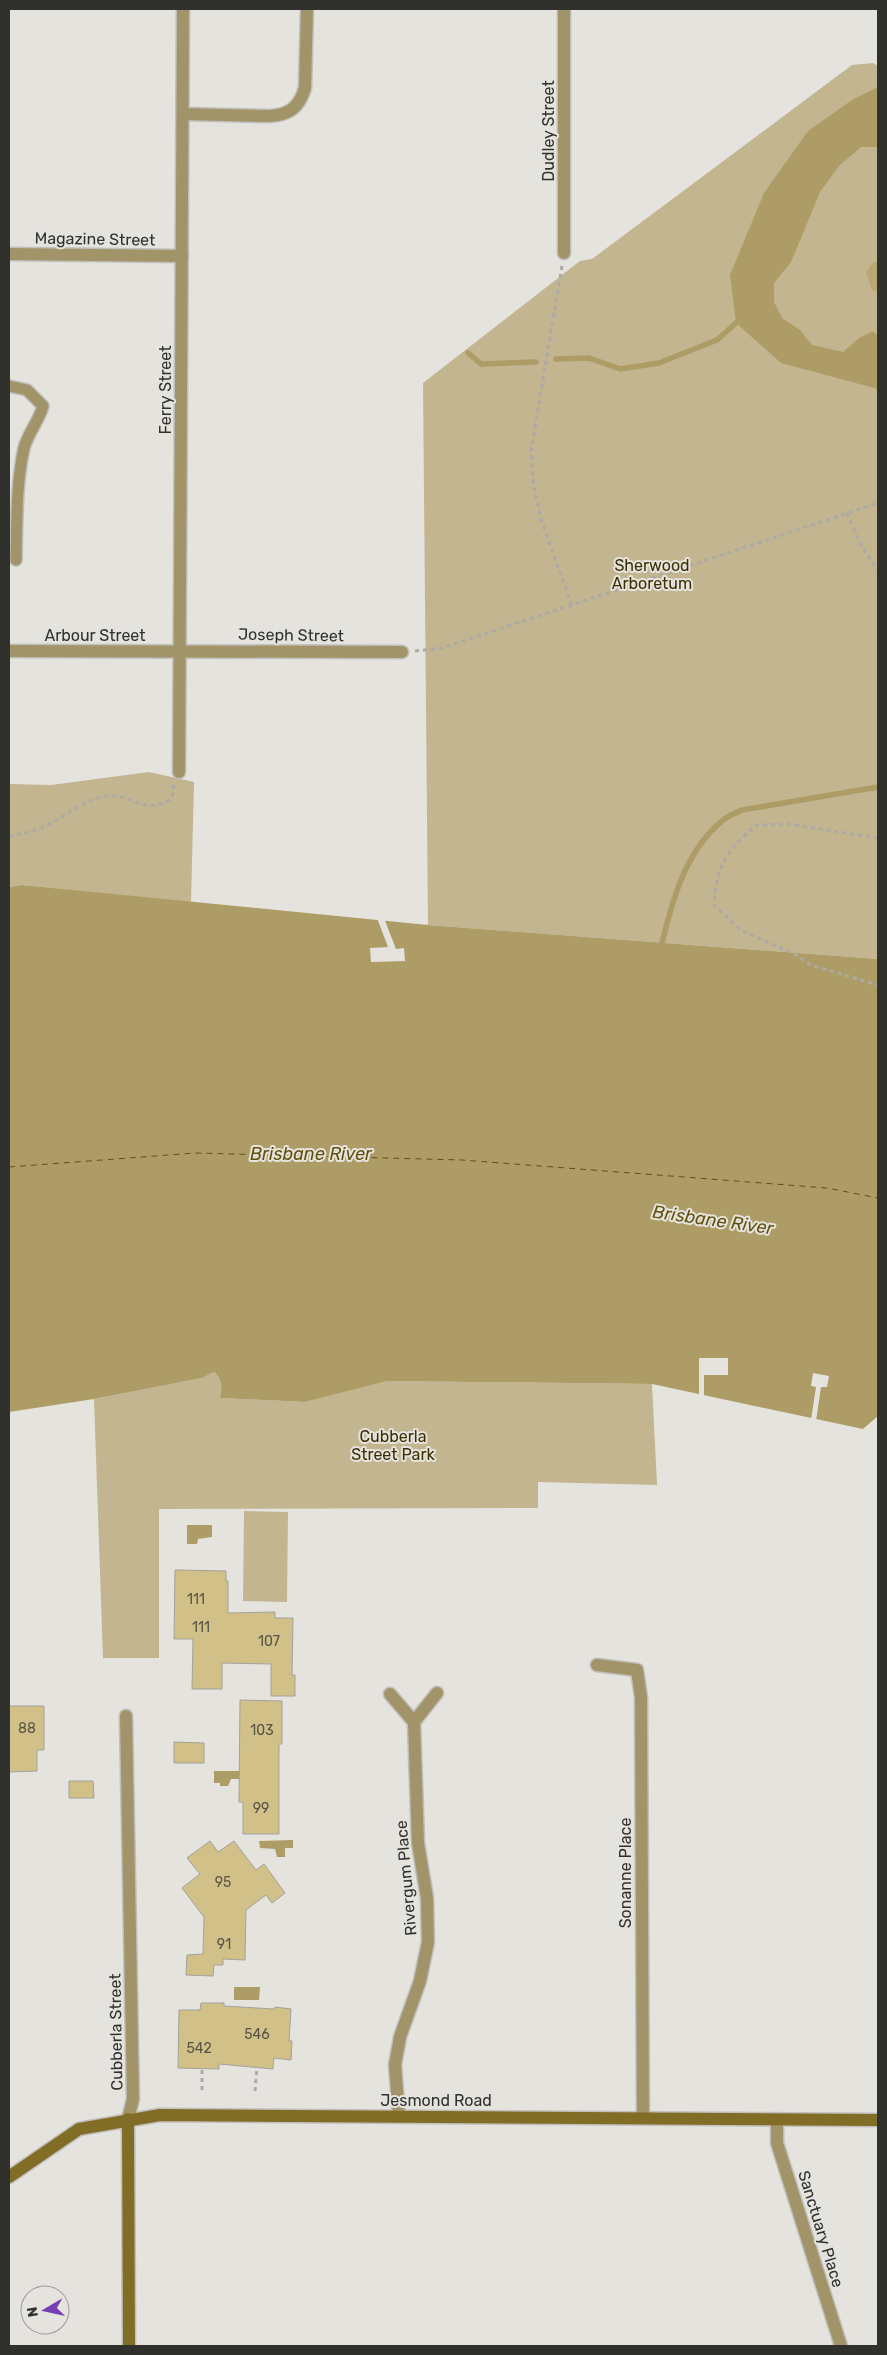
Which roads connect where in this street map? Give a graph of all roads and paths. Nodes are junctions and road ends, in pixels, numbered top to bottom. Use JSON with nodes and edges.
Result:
{"nodes":[{"id":1,"x":184,"y":9,"type":"edge"},
{"id":2,"x":307,"y":9,"type":"edge"},
{"id":3,"x":564,"y":9,"type":"edge"},
{"id":4,"x":183,"y":114,"type":"junction"},
{"id":5,"x":564,"y":253,"type":"joint"},
{"id":6,"x":9,"y":254,"type":"edge"},
{"id":7,"x":182,"y":256,"type":"junction"},
{"id":8,"x":9,"y":386,"type":"edge"},
{"id":9,"x":878,"y":503,"type":"edge"},
{"id":10,"x":847,"y":513,"type":"junction"},
{"id":11,"x":16,"y":560,"type":"dead end"},
{"id":12,"x":878,"y":571,"type":"edge"},
{"id":13,"x":572,"y":606,"type":"junction"},
{"id":14,"x":180,"y":650,"type":"junction"},
{"id":15,"x":9,"y":651,"type":"edge"},
{"id":16,"x":402,"y":652,"type":"joint"},
{"id":17,"x":179,"y":772,"type":"joint"},
{"id":18,"x":9,"y":836,"type":"edge"},
{"id":19,"x":878,"y":838,"type":"edge"},
{"id":20,"x":878,"y":985,"type":"edge"},
{"id":21,"x":597,"y":1665,"type":"dead end"},
{"id":22,"x":437,"y":1693,"type":"dead end"},
{"id":23,"x":390,"y":1694,"type":"dead end"},
{"id":24,"x":126,"y":1716,"type":"dead end"},
{"id":25,"x":414,"y":1722,"type":"junction"},
{"id":26,"x":202,"y":2068,"type":"dead end"},
{"id":27,"x":257,"y":2068,"type":"dead end"},
{"id":28,"x":202,"y":2090,"type":"dead end"},
{"id":29,"x":255,"y":2091,"type":"dead end"},
{"id":30,"x":399,"y":2116,"type":"junction"},
{"id":31,"x":643,"y":2118,"type":"junction"},
{"id":32,"x":128,"y":2120,"type":"junction"},
{"id":33,"x":777,"y":2120,"type":"junction"},
{"id":34,"x":878,"y":2120,"type":"edge"},
{"id":35,"x":9,"y":2177,"type":"edge"},
{"id":36,"x":129,"y":2346,"type":"edge"},
{"id":37,"x":841,"y":2346,"type":"edge"}],
"edges":[{"from":1,"to":4,"type":"street","name":"Ferry Street"},
{"from":2,"to":4,"type":"street"},
{"from":3,"to":5,"type":"street","name":"Dudley Street"},
{"from":4,"to":7,"type":"street","name":"Ferry Street"},
{"from":5,"to":13,"type":"path"},
{"from":6,"to":7,"type":"street","name":"Magazine Street"},
{"from":7,"to":14,"type":"street","name":"Ferry Street"},
{"from":8,"to":11,"type":"lane"},
{"from":9,"to":10,"type":"path"},
{"from":10,"to":12,"type":"path"},
{"from":10,"to":13,"type":"path"},
{"from":13,"to":16,"type":"path"},
{"from":14,"to":15,"type":"street","name":"Arbour Street"},
{"from":14,"to":16,"type":"street","name":"Joseph Street"},
{"from":14,"to":17,"type":"street","name":"Ferry Street"},
{"from":17,"to":18,"type":"path"},
{"from":19,"to":20,"type":"path"},
{"from":21,"to":31,"type":"street","name":"Sonanne Place"},
{"from":22,"to":25,"type":"street"},
{"from":23,"to":25,"type":"street"},
{"from":24,"to":32,"type":"street","name":"Cubberla Street"},
{"from":25,"to":30,"type":"street","name":"Rivergum Place"},
{"from":26,"to":28,"type":"path"},
{"from":27,"to":29,"type":"path"},
{"from":30,"to":31,"type":"street","name":"Jesmond Road"},
{"from":30,"to":32,"type":"street","name":"Jesmond Road"},
{"from":31,"to":33,"type":"street","name":"Jesmond Road"},
{"from":32,"to":35,"type":"street","name":"Jesmond Road"},
{"from":32,"to":36,"type":"street","name":"Cubberla Street"},
{"from":33,"to":34,"type":"street","name":"Jesmond Road"},
{"from":33,"to":37,"type":"street","name":"Sanctuary Place"}]}
